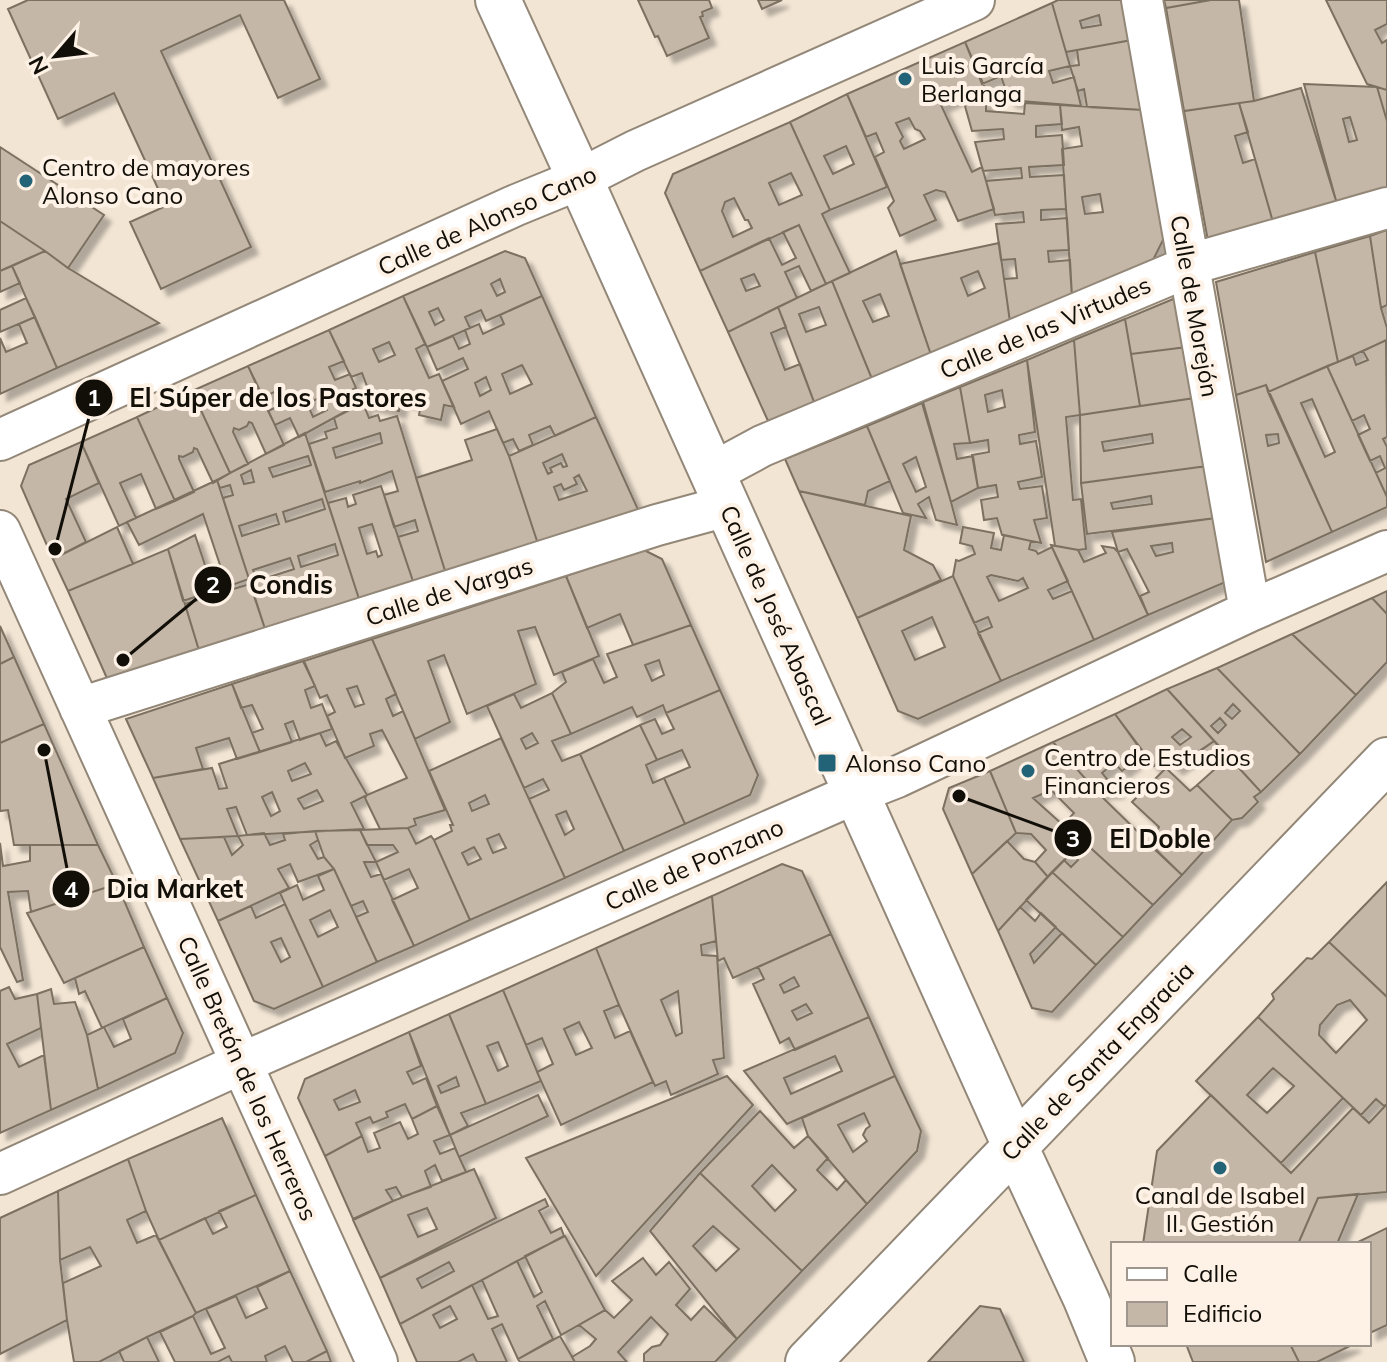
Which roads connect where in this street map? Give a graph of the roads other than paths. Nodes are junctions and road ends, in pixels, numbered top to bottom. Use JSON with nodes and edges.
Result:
{"nodes":[{"id":1,"x":498,"y":0,"type":"edge"},
{"id":2,"x":974,"y":0,"type":"edge"},
{"id":3,"x":1142,"y":0,"type":"edge"},
{"id":4,"x":580,"y":179,"type":"junction"},
{"id":5,"x":1387,"y":208,"type":"edge"},
{"id":6,"x":1188,"y":267,"type":"junction"},
{"id":7,"x":0,"y":440,"type":"edge"},
{"id":8,"x":720,"y":489,"type":"junction"},
{"id":9,"x":0,"y":531,"type":"edge"},
{"id":10,"x":1387,"y":551,"type":"edge"},
{"id":11,"x":1250,"y":611,"type":"junction"},
{"id":12,"x":80,"y":708,"type":"junction"},
{"id":13,"x":1387,"y":760,"type":"edge"},
{"id":14,"x":856,"y":793,"type":"junction"},
{"id":15,"x":242,"y":1063,"type":"junction"},
{"id":16,"x":1015,"y":1146,"type":"junction"},
{"id":17,"x":0,"y":1174,"type":"edge"},
{"id":18,"x":377,"y":1362,"type":"edge"},
{"id":19,"x":808,"y":1362,"type":"edge"},
{"id":20,"x":1112,"y":1362,"type":"edge"}],
"edges":[{"from":1,"to":4,"type":"main road","name":"Calle de José Abascal"},
{"from":2,"to":4,"type":"street","name":"Calle de Alonso Cano"},
{"from":3,"to":6,"type":"street","name":"Calle de Morejón"},
{"from":4,"to":7,"type":"street","name":"Calle de Alonso Cano"},
{"from":4,"to":8,"type":"main road","name":"Calle de José Abascal"},
{"from":5,"to":6,"type":"street","name":"Calle de las Virtudes"},
{"from":6,"to":8,"type":"street","name":"Calle de las Virtudes"},
{"from":6,"to":11,"type":"street","name":"Calle de Morejón"},
{"from":8,"to":12,"type":"street","name":"Calle de Vargas"},
{"from":8,"to":14,"type":"main road","name":"Calle de José Abascal"},
{"from":9,"to":12,"type":"street","name":"Calle Bretón de los Herreros"},
{"from":10,"to":11,"type":"street","name":"Calle de Ponzano"},
{"from":11,"to":14,"type":"street","name":"Calle de Ponzano"},
{"from":12,"to":15,"type":"street","name":"Calle Bretón de los Herreros"},
{"from":13,"to":16,"type":"main road","name":"Calle de Santa Engracia"},
{"from":14,"to":15,"type":"street","name":"Calle de Ponzano"},
{"from":14,"to":16,"type":"main road","name":"Calle de José Abascal"},
{"from":15,"to":17,"type":"street","name":"Calle de Ponzano"},
{"from":15,"to":18,"type":"street","name":"Calle Bretón de los Herreros"},
{"from":16,"to":19,"type":"main road","name":"Calle de Santa Engracia"},
{"from":16,"to":20,"type":"main road","name":"Calle de José Abascal"}]}
